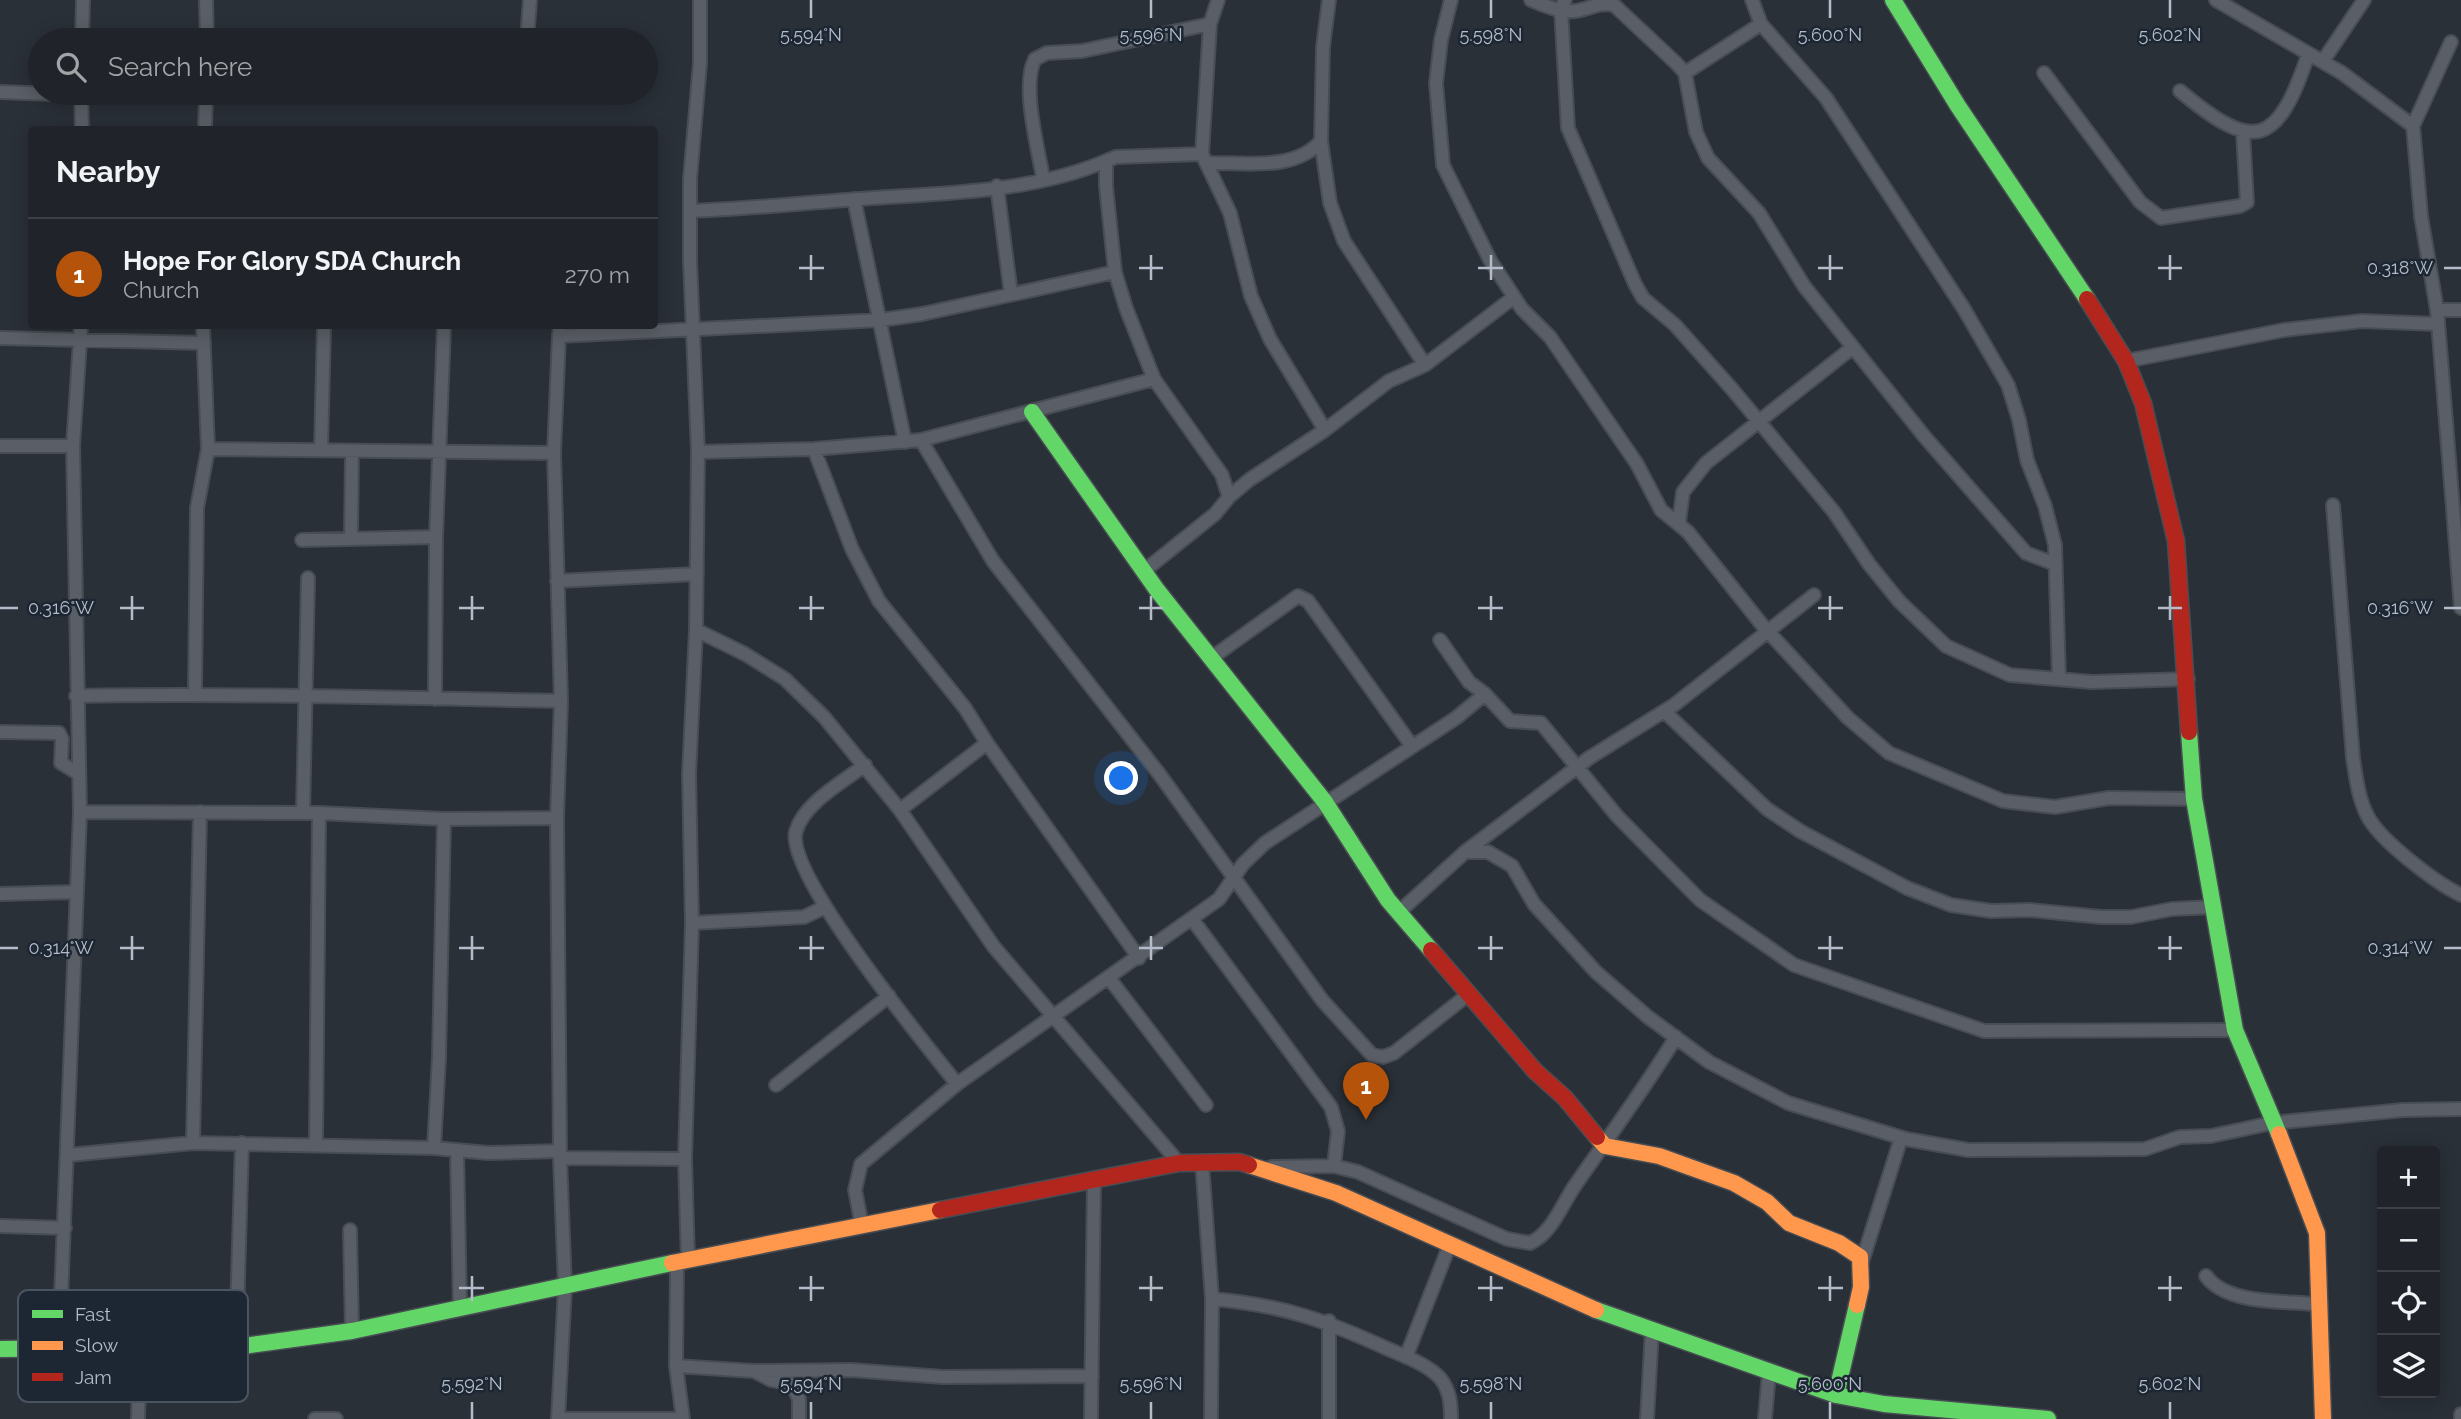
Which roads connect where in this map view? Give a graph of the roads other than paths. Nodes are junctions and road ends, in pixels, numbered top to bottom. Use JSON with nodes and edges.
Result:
{"nodes":[{"id":1,"x":83,"y":0,"type":"edge"},
{"id":2,"x":206,"y":0,"type":"edge"},
{"id":3,"x":530,"y":0,"type":"edge"},
{"id":4,"x":700,"y":0,"type":"edge"},
{"id":5,"x":1218,"y":0,"type":"edge"},
{"id":6,"x":1329,"y":0,"type":"edge"},
{"id":7,"x":1451,"y":0,"type":"edge"},
{"id":8,"x":1531,"y":0,"type":"edge"},
{"id":9,"x":1752,"y":0,"type":"edge"},
{"id":10,"x":1893,"y":0,"type":"edge"},
{"id":11,"x":2216,"y":0,"type":"edge"},
{"id":12,"x":2364,"y":0,"type":"edge"},
{"id":13,"x":1563,"y":5,"type":"edge"},
{"id":14,"x":1210,"y":23,"type":"junction"},
{"id":15,"x":1761,"y":24,"type":"junction"},
{"id":16,"x":82,"y":28,"type":"edge"},
{"id":17,"x":207,"y":28,"type":"edge"},
{"id":18,"x":528,"y":28,"type":"edge"},
{"id":19,"x":2451,"y":42,"type":"dead end"},
{"id":20,"x":2308,"y":55,"type":"junction"},
{"id":21,"x":2323,"y":61,"type":"junction"},
{"id":22,"x":1685,"y":73,"type":"junction"},
{"id":23,"x":2044,"y":73,"type":"dead end"},
{"id":24,"x":2180,"y":91,"type":"dead end"},
{"id":25,"x":0,"y":92,"type":"edge"},
{"id":26,"x":28,"y":93,"type":"edge"},
{"id":27,"x":81,"y":105,"type":"edge"},
{"id":28,"x":206,"y":105,"type":"edge"},
{"id":29,"x":82,"y":126,"type":"edge"},
{"id":30,"x":205,"y":126,"type":"edge"},
{"id":31,"x":2413,"y":127,"type":"junction"},
{"id":32,"x":2243,"y":133,"type":"junction"},
{"id":33,"x":1321,"y":141,"type":"junction"},
{"id":34,"x":1204,"y":158,"type":"junction"},
{"id":35,"x":1106,"y":161,"type":"junction"},
{"id":36,"x":1043,"y":178,"type":"junction"},
{"id":37,"x":997,"y":186,"type":"junction"},
{"id":38,"x":854,"y":200,"type":"junction"},
{"id":39,"x":691,"y":211,"type":"junction"},
{"id":40,"x":1115,"y":272,"type":"junction"},
{"id":41,"x":1011,"y":294,"type":"junction"},
{"id":42,"x":1514,"y":297,"type":"junction"},
{"id":43,"x":2461,"y":310,"type":"edge"},
{"id":44,"x":2437,"y":317,"type":"junction"},
{"id":45,"x":881,"y":320,"type":"junction"},
{"id":46,"x":81,"y":329,"type":"edge"},
{"id":47,"x":203,"y":329,"type":"edge"},
{"id":48,"x":324,"y":329,"type":"edge"},
{"id":49,"x":444,"y":329,"type":"edge"},
{"id":50,"x":559,"y":331,"type":"edge"},
{"id":51,"x":694,"y":331,"type":"junction"},
{"id":52,"x":0,"y":338,"type":"edge"},
{"id":53,"x":81,"y":341,"type":"junction"},
{"id":54,"x":204,"y":343,"type":"junction"},
{"id":55,"x":1852,"y":348,"type":"junction"},
{"id":56,"x":2126,"y":361,"type":"junction"},
{"id":57,"x":1425,"y":365,"type":"junction"},
{"id":58,"x":1154,"y":379,"type":"junction"},
{"id":59,"x":1032,"y":412,"type":"junction"},
{"id":60,"x":1758,"y":422,"type":"junction"},
{"id":61,"x":1325,"y":430,"type":"junction"},
{"id":62,"x":921,"y":440,"type":"junction"},
{"id":63,"x":905,"y":442,"type":"junction"},
{"id":64,"x":0,"y":446,"type":"edge"},
{"id":65,"x":73,"y":446,"type":"junction"},
{"id":66,"x":208,"y":449,"type":"junction"},
{"id":67,"x":814,"y":449,"type":"junction"},
{"id":68,"x":321,"y":450,"type":"junction"},
{"id":69,"x":352,"y":451,"type":"junction"},
{"id":70,"x":438,"y":451,"type":"junction"},
{"id":71,"x":698,"y":452,"type":"junction"},
{"id":72,"x":554,"y":453,"type":"junction"},
{"id":73,"x":1229,"y":496,"type":"junction"},
{"id":74,"x":2333,"y":505,"type":"dead end"},
{"id":75,"x":1679,"y":522,"type":"junction"},
{"id":76,"x":436,"y":537,"type":"junction"},
{"id":77,"x":351,"y":539,"type":"junction"},
{"id":78,"x":302,"y":540,"type":"dead end"},
{"id":79,"x":2055,"y":564,"type":"junction"},
{"id":80,"x":1144,"y":571,"type":"junction"},
{"id":81,"x":697,"y":574,"type":"junction"},
{"id":82,"x":308,"y":578,"type":"dead end"},
{"id":83,"x":557,"y":581,"type":"junction"},
{"id":84,"x":1814,"y":595,"type":"dead end"},
{"id":85,"x":2461,"y":608,"type":"edge"},
{"id":86,"x":696,"y":630,"type":"junction"},
{"id":87,"x":1769,"y":633,"type":"junction"},
{"id":88,"x":1440,"y":640,"type":"dead end"},
{"id":89,"x":1210,"y":659,"type":"junction"},
{"id":90,"x":2059,"y":679,"type":"junction"},
{"id":91,"x":2188,"y":679,"type":"junction"},
{"id":92,"x":195,"y":694,"type":"junction"},
{"id":93,"x":1485,"y":694,"type":"junction"},
{"id":94,"x":76,"y":696,"type":"junction"},
{"id":95,"x":308,"y":699,"type":"junction"},
{"id":96,"x":435,"y":699,"type":"junction"},
{"id":97,"x":561,"y":701,"type":"junction"},
{"id":98,"x":1665,"y":712,"type":"junction"},
{"id":99,"x":0,"y":732,"type":"edge"},
{"id":100,"x":987,"y":743,"type":"junction"},
{"id":101,"x":1412,"y":746,"type":"junction"},
{"id":102,"x":864,"y":765,"type":"junction"},
{"id":103,"x":1575,"y":769,"type":"junction"},
{"id":104,"x":79,"y":774,"type":"junction"},
{"id":105,"x":2194,"y":799,"type":"junction"},
{"id":106,"x":1325,"y":802,"type":"junction"},
{"id":107,"x":900,"y":810,"type":"junction"},
{"id":108,"x":80,"y":812,"type":"junction"},
{"id":109,"x":200,"y":812,"type":"junction"},
{"id":110,"x":303,"y":813,"type":"junction"},
{"id":111,"x":319,"y":813,"type":"junction"},
{"id":112,"x":557,"y":818,"type":"junction"},
{"id":113,"x":444,"y":819,"type":"junction"},
{"id":114,"x":1465,"y":852,"type":"junction"},
{"id":115,"x":1233,"y":880,"type":"junction"},
{"id":116,"x":75,"y":892,"type":"junction"},
{"id":117,"x":0,"y":894,"type":"edge"},
{"id":118,"x":2461,"y":895,"type":"edge"},
{"id":119,"x":825,"y":907,"type":"junction"},
{"id":120,"x":2213,"y":907,"type":"junction"},
{"id":121,"x":1399,"y":912,"type":"junction"},
{"id":122,"x":1192,"y":919,"type":"junction"},
{"id":123,"x":692,"y":923,"type":"junction"},
{"id":124,"x":1139,"y":958,"type":"junction"},
{"id":125,"x":1109,"y":978,"type":"junction"},
{"id":126,"x":1470,"y":993,"type":"junction"},
{"id":127,"x":889,"y":996,"type":"junction"},
{"id":128,"x":1054,"y":1019,"type":"junction"},
{"id":129,"x":2235,"y":1030,"type":"junction"},
{"id":130,"x":1676,"y":1037,"type":"junction"},
{"id":131,"x":957,"y":1084,"type":"junction"},
{"id":132,"x":775,"y":1085,"type":"dead end"},
{"id":133,"x":1206,"y":1105,"type":"dead end"},
{"id":134,"x":2461,"y":1109,"type":"edge"},
{"id":135,"x":2272,"y":1123,"type":"junction"},
{"id":136,"x":1901,"y":1138,"type":"junction"},
{"id":137,"x":193,"y":1143,"type":"junction"},
{"id":138,"x":242,"y":1143,"type":"junction"},
{"id":139,"x":316,"y":1144,"type":"junction"},
{"id":140,"x":1605,"y":1146,"type":"junction"},
{"id":141,"x":434,"y":1148,"type":"junction"},
{"id":142,"x":457,"y":1151,"type":"junction"},
{"id":143,"x":69,"y":1155,"type":"junction"},
{"id":144,"x":560,"y":1155,"type":"junction"},
{"id":145,"x":685,"y":1159,"type":"junction"},
{"id":146,"x":1202,"y":1161,"type":"junction"},
{"id":147,"x":1179,"y":1163,"type":"junction"},
{"id":148,"x":1334,"y":1166,"type":"junction"},
{"id":149,"x":1256,"y":1167,"type":"junction"},
{"id":150,"x":1094,"y":1179,"type":"junction"},
{"id":151,"x":0,"y":1226,"type":"edge"},
{"id":152,"x":862,"y":1226,"type":"junction"},
{"id":153,"x":65,"y":1228,"type":"junction"},
{"id":154,"x":350,"y":1230,"type":"dead end"},
{"id":155,"x":1450,"y":1244,"type":"junction"},
{"id":156,"x":682,"y":1261,"type":"junction"},
{"id":157,"x":1862,"y":1262,"type":"junction"},
{"id":158,"x":2206,"y":1276,"type":"dead end"},
{"id":159,"x":565,"y":1287,"type":"junction"},
{"id":160,"x":62,"y":1290,"type":"edge"},
{"id":161,"x":238,"y":1290,"type":"edge"},
{"id":162,"x":1212,"y":1299,"type":"junction"},
{"id":163,"x":2321,"y":1305,"type":"junction"},
{"id":164,"x":460,"y":1309,"type":"junction"},
{"id":165,"x":1329,"y":1321,"type":"junction"},
{"id":166,"x":1651,"y":1330,"type":"junction"},
{"id":167,"x":352,"y":1331,"type":"junction"},
{"id":168,"x":248,"y":1345,"type":"edge"},
{"id":169,"x":0,"y":1349,"type":"edge"},
{"id":170,"x":18,"y":1349,"type":"edge"},
{"id":171,"x":1406,"y":1357,"type":"junction"},
{"id":172,"x":676,"y":1366,"type":"junction"},
{"id":173,"x":753,"y":1371,"type":"junction"},
{"id":174,"x":1769,"y":1372,"type":"junction"},
{"id":175,"x":1092,"y":1376,"type":"junction"},
{"id":176,"x":1836,"y":1395,"type":"junction"},
{"id":177,"x":1884,"y":1412,"type":"edge"},
{"id":178,"x":2461,"y":1414,"type":"edge"},
{"id":179,"x":2038,"y":1418,"type":"edge"},
{"id":180,"x":315,"y":1419,"type":"edge"},
{"id":181,"x":335,"y":1419,"type":"edge"},
{"id":182,"x":558,"y":1419,"type":"edge"},
{"id":183,"x":683,"y":1419,"type":"edge"},
{"id":184,"x":799,"y":1419,"type":"edge"},
{"id":185,"x":1091,"y":1419,"type":"edge"},
{"id":186,"x":1211,"y":1419,"type":"edge"},
{"id":187,"x":1329,"y":1419,"type":"edge"},
{"id":188,"x":1451,"y":1419,"type":"edge"},
{"id":189,"x":1647,"y":1419,"type":"edge"},
{"id":190,"x":1765,"y":1419,"type":"edge"},
{"id":191,"x":2323,"y":1419,"type":"edge"},
{"id":192,"x":2461,"y":1419,"type":"edge"}],
"edges":[{"from":1,"to":16,"type":"street"},
{"from":2,"to":17,"type":"street"},
{"from":3,"to":18,"type":"street"},
{"from":4,"to":39,"type":"street"},
{"from":5,"to":14,"type":"street"},
{"from":6,"to":33,"type":"street"},
{"from":7,"to":42,"type":"street"},
{"from":8,"to":13,"type":"street"},
{"from":9,"to":15,"type":"street"},
{"from":10,"to":56,"type":"street"},
{"from":11,"to":20,"type":"street"},
{"from":12,"to":21,"type":"street"},
{"from":13,"to":22,"type":"street"},
{"from":13,"to":60,"type":"street"},
{"from":14,"to":34,"type":"street"},
{"from":14,"to":36,"type":"street"},
{"from":15,"to":22,"type":"street"},
{"from":15,"to":79,"type":"street"},
{"from":19,"to":31,"type":"street"},
{"from":20,"to":21,"type":"street"},
{"from":20,"to":32,"type":"street"},
{"from":21,"to":31,"type":"street"},
{"from":22,"to":55,"type":"street"},
{"from":23,"to":32,"type":"street"},
{"from":24,"to":32,"type":"street"},
{"from":25,"to":26,"type":"street"},
{"from":27,"to":29,"type":"street"},
{"from":28,"to":30,"type":"street"},
{"from":31,"to":44,"type":"street"},
{"from":33,"to":34,"type":"street"},
{"from":33,"to":57,"type":"street"},
{"from":34,"to":35,"type":"street"},
{"from":34,"to":61,"type":"street"},
{"from":35,"to":36,"type":"street"},
{"from":35,"to":40,"type":"street"},
{"from":36,"to":37,"type":"street"},
{"from":37,"to":38,"type":"street"},
{"from":37,"to":41,"type":"street"},
{"from":38,"to":39,"type":"street"},
{"from":38,"to":45,"type":"street"},
{"from":39,"to":51,"type":"street"},
{"from":40,"to":41,"type":"street"},
{"from":40,"to":58,"type":"street"},
{"from":41,"to":45,"type":"street"},
{"from":42,"to":57,"type":"street"},
{"from":42,"to":75,"type":"street"},
{"from":43,"to":44,"type":"street"},
{"from":44,"to":56,"type":"street"},
{"from":44,"to":85,"type":"street"},
{"from":45,"to":51,"type":"street"},
{"from":45,"to":63,"type":"street"},
{"from":46,"to":53,"type":"street"},
{"from":47,"to":54,"type":"street"},
{"from":48,"to":68,"type":"street"},
{"from":49,"to":70,"type":"street"},
{"from":50,"to":51,"type":"street"},
{"from":50,"to":72,"type":"street"},
{"from":51,"to":71,"type":"street"},
{"from":52,"to":53,"type":"street"},
{"from":53,"to":54,"type":"street"},
{"from":53,"to":65,"type":"street"},
{"from":54,"to":66,"type":"street"},
{"from":55,"to":60,"type":"street"},
{"from":55,"to":79,"type":"street"},
{"from":56,"to":91,"type":"street"},
{"from":57,"to":61,"type":"street"},
{"from":58,"to":59,"type":"street"},
{"from":58,"to":73,"type":"street"},
{"from":59,"to":62,"type":"street"},
{"from":59,"to":80,"type":"street"},
{"from":60,"to":75,"type":"street"},
{"from":60,"to":90,"type":"street"},
{"from":61,"to":73,"type":"street"},
{"from":62,"to":63,"type":"street"},
{"from":62,"to":115,"type":"street"},
{"from":63,"to":67,"type":"street"},
{"from":64,"to":65,"type":"street"},
{"from":65,"to":94,"type":"street"},
{"from":66,"to":68,"type":"street"},
{"from":66,"to":92,"type":"street"},
{"from":67,"to":71,"type":"street"},
{"from":67,"to":100,"type":"street"},
{"from":68,"to":69,"type":"street"},
{"from":69,"to":70,"type":"street"},
{"from":69,"to":77,"type":"street"},
{"from":70,"to":72,"type":"street"},
{"from":70,"to":76,"type":"street"},
{"from":71,"to":81,"type":"street"},
{"from":72,"to":83,"type":"street"},
{"from":73,"to":80,"type":"street"},
{"from":74,"to":118,"type":"street"},
{"from":75,"to":87,"type":"street"},
{"from":76,"to":77,"type":"street"},
{"from":76,"to":96,"type":"street"},
{"from":77,"to":78,"type":"street"},
{"from":79,"to":90,"type":"street"},
{"from":80,"to":89,"type":"street"},
{"from":81,"to":83,"type":"street"},
{"from":81,"to":86,"type":"street"},
{"from":82,"to":95,"type":"street"},
{"from":83,"to":97,"type":"street"},
{"from":84,"to":87,"type":"street"},
{"from":86,"to":102,"type":"street"},
{"from":86,"to":123,"type":"street"},
{"from":87,"to":98,"type":"street"},
{"from":87,"to":105,"type":"street"},
{"from":88,"to":93,"type":"street"},
{"from":89,"to":101,"type":"street"},
{"from":89,"to":106,"type":"street"},
{"from":90,"to":91,"type":"street"},
{"from":91,"to":105,"type":"street"},
{"from":92,"to":94,"type":"street"},
{"from":92,"to":95,"type":"street"},
{"from":93,"to":101,"type":"street"},
{"from":93,"to":103,"type":"street"},
{"from":94,"to":104,"type":"street"},
{"from":95,"to":96,"type":"street"},
{"from":95,"to":110,"type":"street"},
{"from":96,"to":97,"type":"street"},
{"from":97,"to":112,"type":"street"},
{"from":98,"to":103,"type":"street"},
{"from":98,"to":120,"type":"street"},
{"from":99,"to":104,"type":"street"},
{"from":100,"to":107,"type":"street"},
{"from":100,"to":124,"type":"street"},
{"from":101,"to":106,"type":"street"},
{"from":102,"to":107,"type":"street"},
{"from":102,"to":119,"type":"street"},
{"from":103,"to":114,"type":"street"},
{"from":103,"to":129,"type":"street"},
{"from":104,"to":108,"type":"street"},
{"from":105,"to":120,"type":"street"},
{"from":106,"to":115,"type":"street"},
{"from":106,"to":121,"type":"street"},
{"from":107,"to":128,"type":"street"},
{"from":108,"to":109,"type":"street"},
{"from":108,"to":116,"type":"street"},
{"from":109,"to":110,"type":"street"},
{"from":109,"to":137,"type":"street"},
{"from":110,"to":111,"type":"street"},
{"from":111,"to":113,"type":"street"},
{"from":111,"to":139,"type":"street"},
{"from":112,"to":113,"type":"street"},
{"from":112,"to":144,"type":"street"},
{"from":113,"to":141,"type":"street"},
{"from":114,"to":121,"type":"street"},
{"from":114,"to":130,"type":"street"},
{"from":115,"to":122,"type":"street"},
{"from":115,"to":126,"type":"street"},
{"from":116,"to":117,"type":"street"},
{"from":116,"to":143,"type":"street"},
{"from":119,"to":123,"type":"street"},
{"from":119,"to":127,"type":"street"},
{"from":120,"to":129,"type":"street"},
{"from":121,"to":126,"type":"street"},
{"from":122,"to":124,"type":"street"},
{"from":122,"to":148,"type":"street"},
{"from":123,"to":145,"type":"street"},
{"from":124,"to":125,"type":"street"},
{"from":125,"to":128,"type":"street"},
{"from":125,"to":133,"type":"street"},
{"from":126,"to":140,"type":"street"},
{"from":127,"to":131,"type":"street"},
{"from":127,"to":132,"type":"street"},
{"from":128,"to":131,"type":"street"},
{"from":128,"to":147,"type":"street"},
{"from":129,"to":135,"type":"street"},
{"from":130,"to":136,"type":"street"},
{"from":130,"to":140,"type":"street"},
{"from":131,"to":152,"type":"street"},
{"from":134,"to":135,"type":"street"},
{"from":135,"to":136,"type":"street"},
{"from":135,"to":163,"type":"street"},
{"from":136,"to":157,"type":"street"},
{"from":137,"to":138,"type":"street"},
{"from":137,"to":143,"type":"street"},
{"from":138,"to":139,"type":"street"},
{"from":138,"to":161,"type":"street"},
{"from":139,"to":141,"type":"street"},
{"from":140,"to":148,"type":"street"},
{"from":140,"to":157,"type":"street"},
{"from":141,"to":142,"type":"street"},
{"from":142,"to":144,"type":"street"},
{"from":142,"to":164,"type":"street"},
{"from":143,"to":153,"type":"street"},
{"from":144,"to":145,"type":"street"},
{"from":144,"to":159,"type":"street"},
{"from":145,"to":156,"type":"street"},
{"from":146,"to":147,"type":"street"},
{"from":146,"to":149,"type":"street"},
{"from":146,"to":162,"type":"street"},
{"from":147,"to":150,"type":"street"},
{"from":148,"to":149,"type":"street"},
{"from":149,"to":155,"type":"street"},
{"from":150,"to":152,"type":"street"},
{"from":150,"to":175,"type":"street"},
{"from":151,"to":153,"type":"street"},
{"from":152,"to":156,"type":"street"},
{"from":153,"to":160,"type":"street"},
{"from":154,"to":167,"type":"street"},
{"from":155,"to":166,"type":"street"},
{"from":155,"to":171,"type":"street"},
{"from":156,"to":159,"type":"street"},
{"from":156,"to":172,"type":"street"},
{"from":157,"to":176,"type":"street"},
{"from":158,"to":163,"type":"street"},
{"from":159,"to":164,"type":"street"},
{"from":159,"to":182,"type":"street"},
{"from":162,"to":165,"type":"street"},
{"from":162,"to":186,"type":"street"},
{"from":163,"to":191,"type":"street"},
{"from":164,"to":167,"type":"street"},
{"from":165,"to":171,"type":"street"},
{"from":165,"to":187,"type":"street"},
{"from":166,"to":174,"type":"street"},
{"from":166,"to":189,"type":"street"},
{"from":167,"to":168,"type":"street"},
{"from":169,"to":170,"type":"street"},
{"from":171,"to":188,"type":"street"},
{"from":172,"to":173,"type":"street"},
{"from":172,"to":183,"type":"street"},
{"from":173,"to":175,"type":"street"},
{"from":173,"to":184,"type":"street"},
{"from":174,"to":176,"type":"street"},
{"from":174,"to":190,"type":"street"},
{"from":175,"to":185,"type":"street"},
{"from":176,"to":177,"type":"street"},
{"from":177,"to":179,"type":"street"},
{"from":178,"to":192,"type":"street"},
{"from":180,"to":181,"type":"street"},
{"from":182,"to":183,"type":"street"}]}
